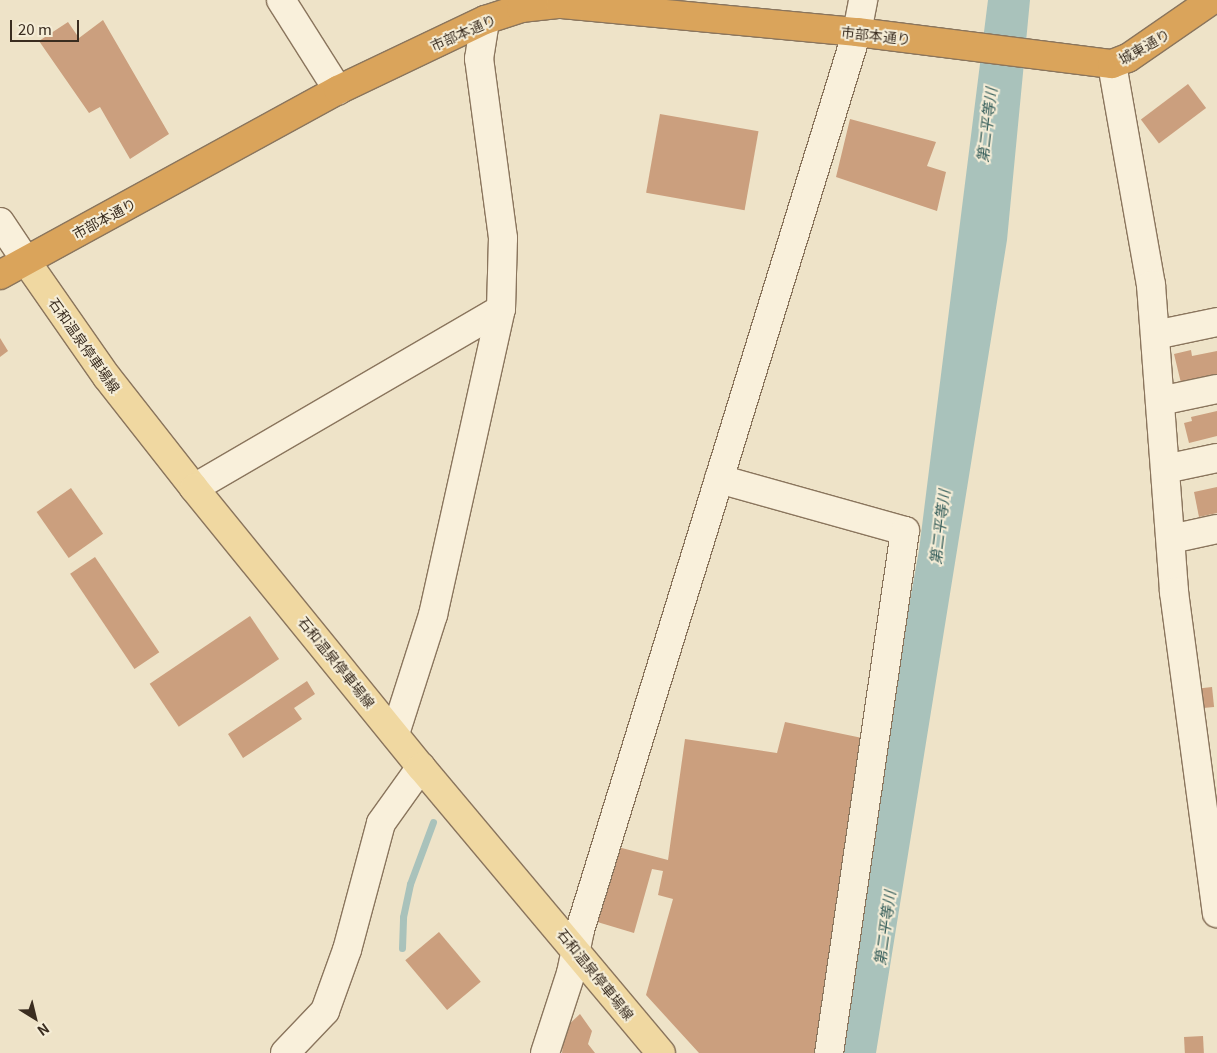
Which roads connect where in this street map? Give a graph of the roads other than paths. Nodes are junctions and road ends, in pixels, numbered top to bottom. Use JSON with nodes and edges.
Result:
{"nodes":[{"id":1,"x":281,"y":0,"type":"edge"},
{"id":2,"x":863,"y":0,"type":"edge"},
{"id":3,"x":1212,"y":0,"type":"edge"},
{"id":4,"x":662,"y":7,"type":"edge"},
{"id":5,"x":486,"y":10,"type":"edge"},
{"id":6,"x":856,"y":32,"type":"junction"},
{"id":7,"x":1038,"y":53,"type":"joint"},
{"id":8,"x":1112,"y":64,"type":"junction"},
{"id":9,"x":338,"y":90,"type":"junction"},
{"id":10,"x":0,"y":222,"type":"edge"},
{"id":11,"x":26,"y":261,"type":"junction"},
{"id":12,"x":0,"y":274,"type":"edge"},
{"id":13,"x":501,"y":309,"type":"junction"},
{"id":14,"x":1217,"y":322,"type":"edge"},
{"id":15,"x":1155,"y":335,"type":"junction"},
{"id":16,"x":1217,"y":389,"type":"edge"},
{"id":17,"x":1160,"y":401,"type":"junction"},
{"id":18,"x":1217,"y":458,"type":"edge"},
{"id":19,"x":1165,"y":468,"type":"junction"},
{"id":20,"x":719,"y":478,"type":"junction"},
{"id":21,"x":194,"y":488,"type":"junction"},
{"id":22,"x":1217,"y":529,"type":"edge"},
{"id":23,"x":1170,"y":539,"type":"junction"},
{"id":24,"x":396,"y":734,"type":"junction"},
{"id":25,"x":421,"y":767,"type":"junction"},
{"id":26,"x":1217,"y":913,"type":"edge"},
{"id":27,"x":576,"y":949,"type":"junction"},
{"id":28,"x":285,"y":1053,"type":"edge"},
{"id":29,"x":545,"y":1053,"type":"edge"},
{"id":30,"x":661,"y":1053,"type":"edge"},
{"id":31,"x":829,"y":1053,"type":"edge"}],
"edges":[{"from":1,"to":9,"type":"street"},
{"from":2,"to":6,"type":"street"},
{"from":3,"to":8,"type":"highway","name":"城東通り"},
{"from":4,"to":5,"type":"highway","name":"市部本通り"},
{"from":4,"to":6,"type":"highway","name":"市部本通り"},
{"from":5,"to":9,"type":"highway","name":"市部本通り"},
{"from":5,"to":13,"type":"street"},
{"from":6,"to":7,"type":"highway","name":"市部本通り"},
{"from":6,"to":20,"type":"street"},
{"from":7,"to":8,"type":"highway","name":"城東通り"},
{"from":8,"to":15,"type":"street"},
{"from":9,"to":11,"type":"highway","name":"市部本通り"},
{"from":10,"to":11,"type":"street"},
{"from":11,"to":12,"type":"highway","name":"市部本通り"},
{"from":11,"to":21,"type":"main road","name":"石和温泉停車場線"},
{"from":13,"to":21,"type":"street"},
{"from":13,"to":24,"type":"street"},
{"from":14,"to":15,"type":"street"},
{"from":15,"to":17,"type":"street"},
{"from":16,"to":17,"type":"street"},
{"from":17,"to":19,"type":"street"},
{"from":18,"to":19,"type":"street"},
{"from":19,"to":23,"type":"street"},
{"from":20,"to":27,"type":"street"},
{"from":20,"to":31,"type":"street"},
{"from":21,"to":24,"type":"main road","name":"石和温泉停車場線"},
{"from":22,"to":23,"type":"street"},
{"from":23,"to":26,"type":"street"},
{"from":24,"to":25,"type":"main road","name":"石和温泉停車場線"},
{"from":25,"to":27,"type":"main road","name":"石和温泉停車場線"},
{"from":25,"to":28,"type":"street"},
{"from":27,"to":29,"type":"street"},
{"from":27,"to":30,"type":"main road","name":"石和温泉停車場線"}]}
